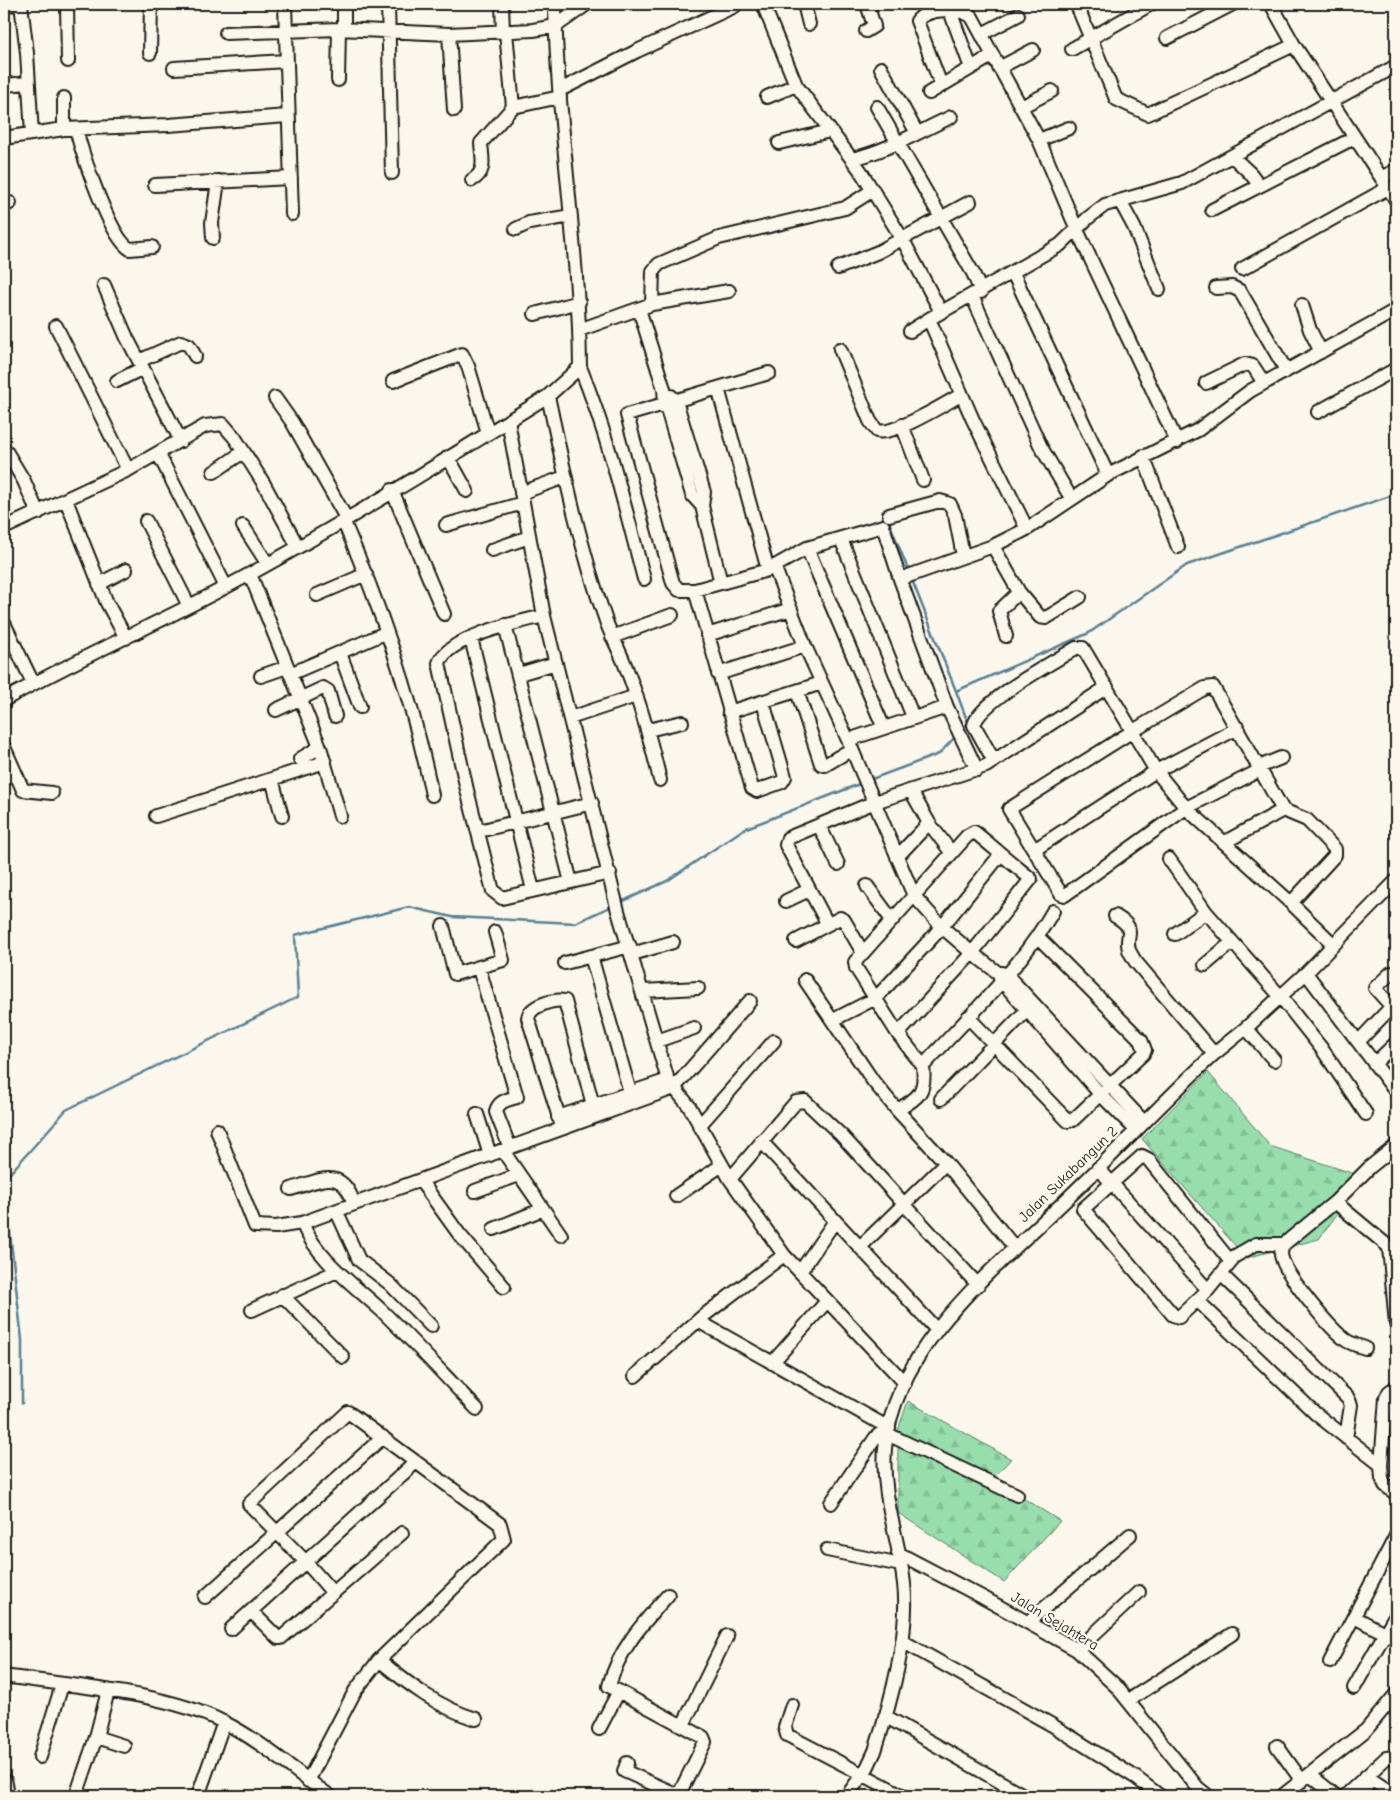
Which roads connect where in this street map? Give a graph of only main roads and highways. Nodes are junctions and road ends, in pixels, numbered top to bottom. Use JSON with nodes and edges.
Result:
{"nodes":[{"id":1,"x":4,"y":1782,"type":"edge"},
{"id":2,"x":7,"y":1796,"type":"edge"}],
"edges":[{"from":1,"to":2,"type":"main road"}]}
